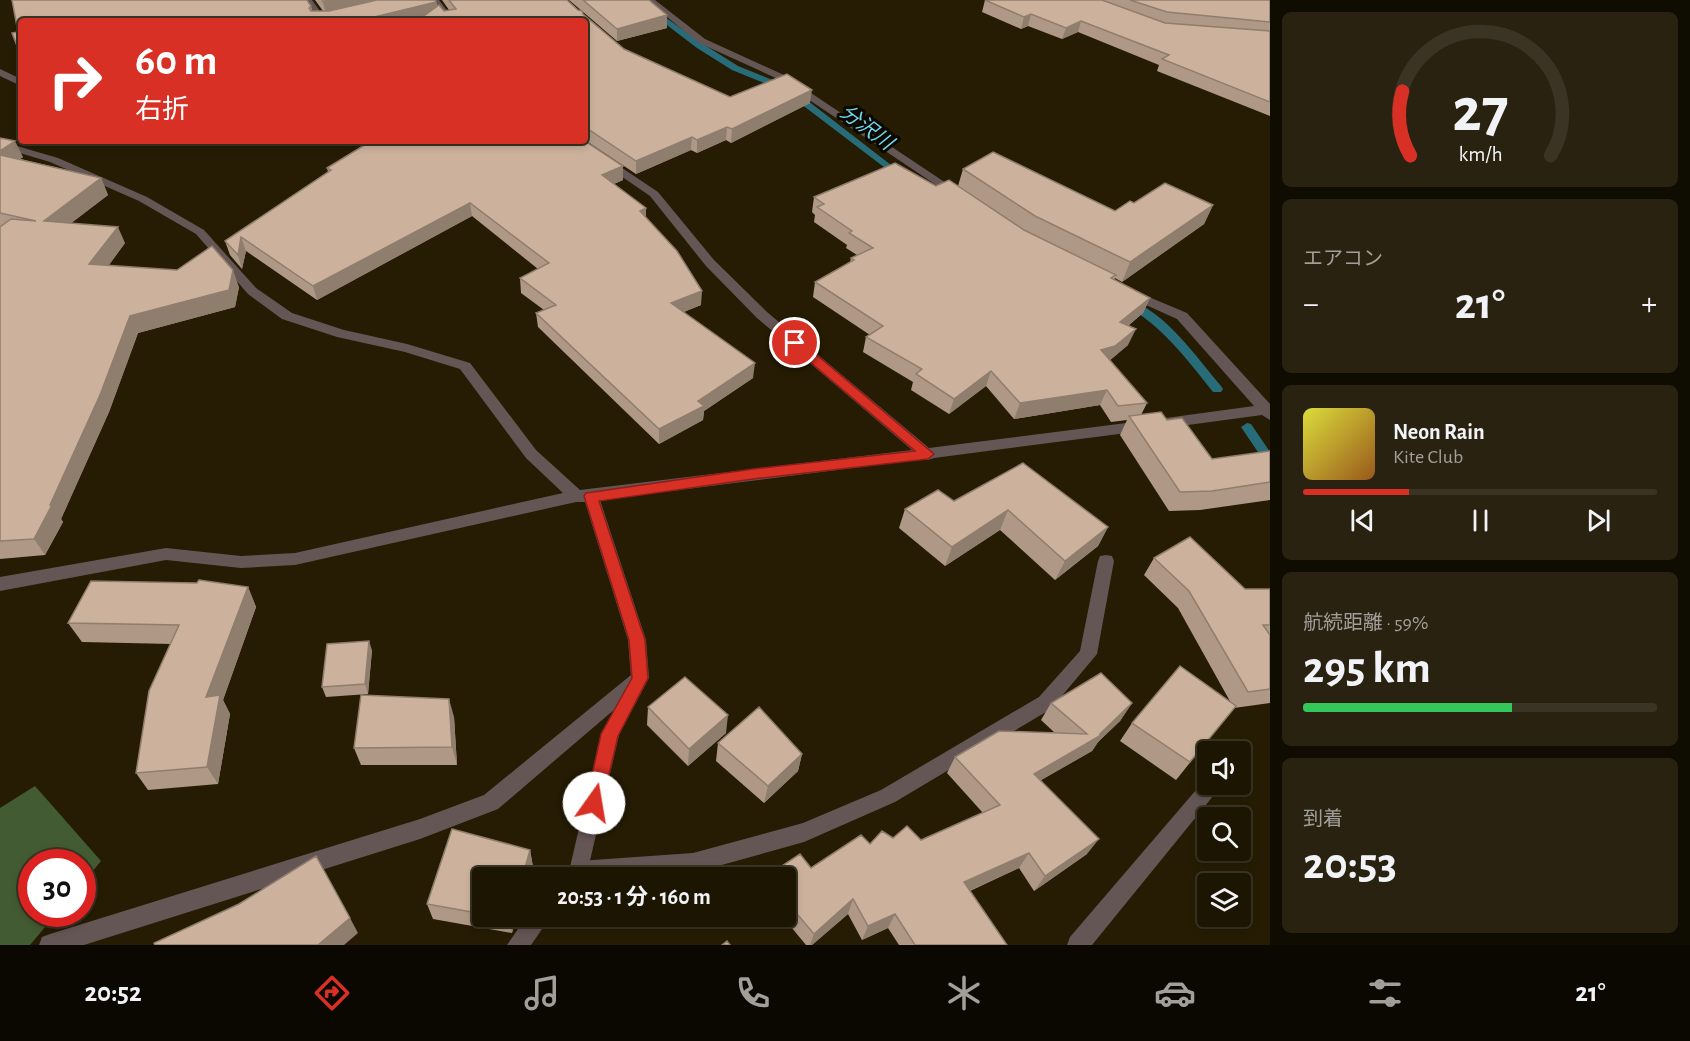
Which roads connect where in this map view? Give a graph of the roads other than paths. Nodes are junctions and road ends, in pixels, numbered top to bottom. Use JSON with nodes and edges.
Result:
{"nodes":[{"id":1,"x":307,"y":0,"type":"edge"},
{"id":2,"x":434,"y":0,"type":"edge"},
{"id":3,"x":650,"y":0,"type":"edge"},
{"id":4,"x":320,"y":18,"type":"edge"},
{"id":5,"x":449,"y":18,"type":"edge"},
{"id":6,"x":0,"y":72,"type":"edge"},
{"id":7,"x":18,"y":81,"type":"edge"},
{"id":8,"x":0,"y":144,"type":"edge"},
{"id":9,"x":579,"y":144,"type":"edge"},
{"id":10,"x":966,"y":201,"type":"edge"},
{"id":11,"x":1119,"y":288,"type":"edge"},
{"id":12,"x":1269,"y":411,"type":"edge"},
{"id":13,"x":928,"y":454,"type":"junction"},
{"id":14,"x":583,"y":496,"type":"junction"},
{"id":15,"x":1106,"y":561,"type":"dead end"},
{"id":16,"x":0,"y":584,"type":"edge"},
{"id":17,"x":640,"y":678,"type":"junction"},
{"id":18,"x":1202,"y":795,"type":"edge"},
{"id":19,"x":579,"y":867,"type":"edge"},
{"id":20,"x":645,"y":867,"type":"edge"},
{"id":21,"x":532,"y":927,"type":"edge"},
{"id":22,"x":50,"y":945,"type":"edge"},
{"id":23,"x":518,"y":945,"type":"edge"},
{"id":24,"x":1078,"y":945,"type":"edge"}],
"edges":[{"from":1,"to":4,"type":"street"},
{"from":2,"to":5,"type":"street"},
{"from":3,"to":10,"type":"street"},
{"from":6,"to":7,"type":"street"},
{"from":8,"to":14,"type":"street"},
{"from":9,"to":13,"type":"street"},
{"from":11,"to":12,"type":"street"},
{"from":12,"to":13,"type":"street"},
{"from":13,"to":14,"type":"street"},
{"from":14,"to":16,"type":"street"},
{"from":14,"to":17,"type":"street"},
{"from":15,"to":20,"type":"street"},
{"from":17,"to":19,"type":"street"},
{"from":17,"to":22,"type":"street"},
{"from":18,"to":24,"type":"street"},
{"from":21,"to":23,"type":"street"}]}
